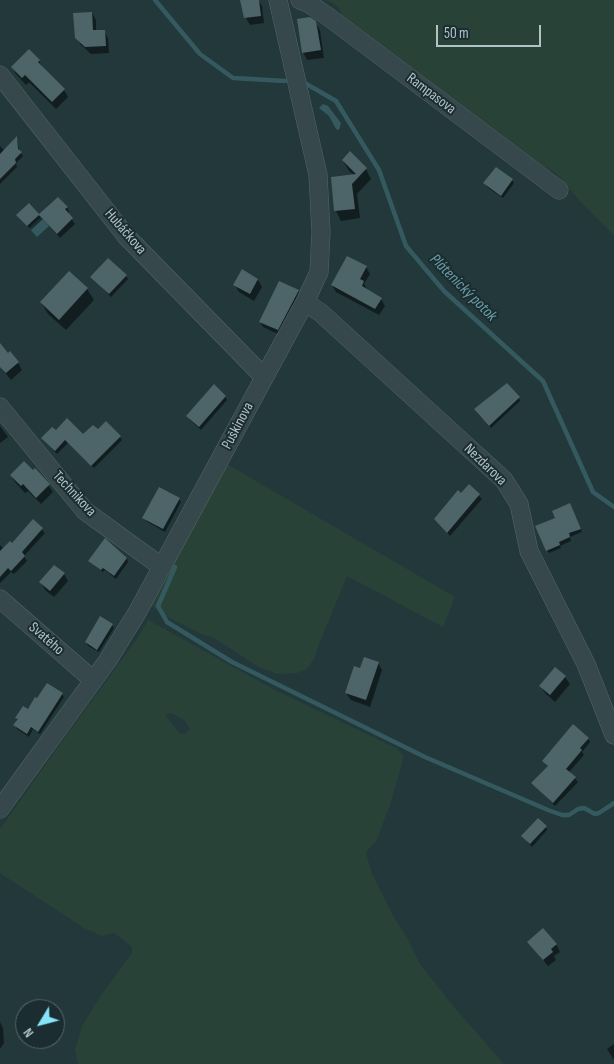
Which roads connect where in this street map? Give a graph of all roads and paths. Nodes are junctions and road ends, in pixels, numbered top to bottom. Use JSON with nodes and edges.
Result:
{"nodes":[{"id":1,"x":278,"y":0,"type":"edge"},
{"id":2,"x":300,"y":0,"type":"edge"},
{"id":3,"x":0,"y":75,"type":"edge"},
{"id":4,"x":559,"y":190,"type":"dead end"},
{"id":5,"x":305,"y":302,"type":"junction"},
{"id":6,"x":264,"y":377,"type":"junction"},
{"id":7,"x":0,"y":407,"type":"edge"},
{"id":8,"x":162,"y":567,"type":"junction"},
{"id":9,"x":0,"y":599,"type":"edge"},
{"id":10,"x":93,"y":680,"type":"junction"},
{"id":11,"x":614,"y":735,"type":"edge"},
{"id":12,"x":0,"y":809,"type":"edge"}],
"edges":[{"from":1,"to":5,"type":"street","name":"Puškinova"},
{"from":2,"to":4,"type":"street","name":"Rampasova"},
{"from":3,"to":6,"type":"street","name":"Hubáčkova"},
{"from":5,"to":6,"type":"street","name":"Puškinova"},
{"from":5,"to":11,"type":"street","name":"Nezdarova"},
{"from":6,"to":8,"type":"street","name":"Puškinova"},
{"from":7,"to":8,"type":"street","name":"Technikova"},
{"from":8,"to":10,"type":"street","name":"Puškinova"},
{"from":9,"to":10,"type":"street","name":"Svatého"},
{"from":10,"to":12,"type":"street","name":"Puškinova"}]}
